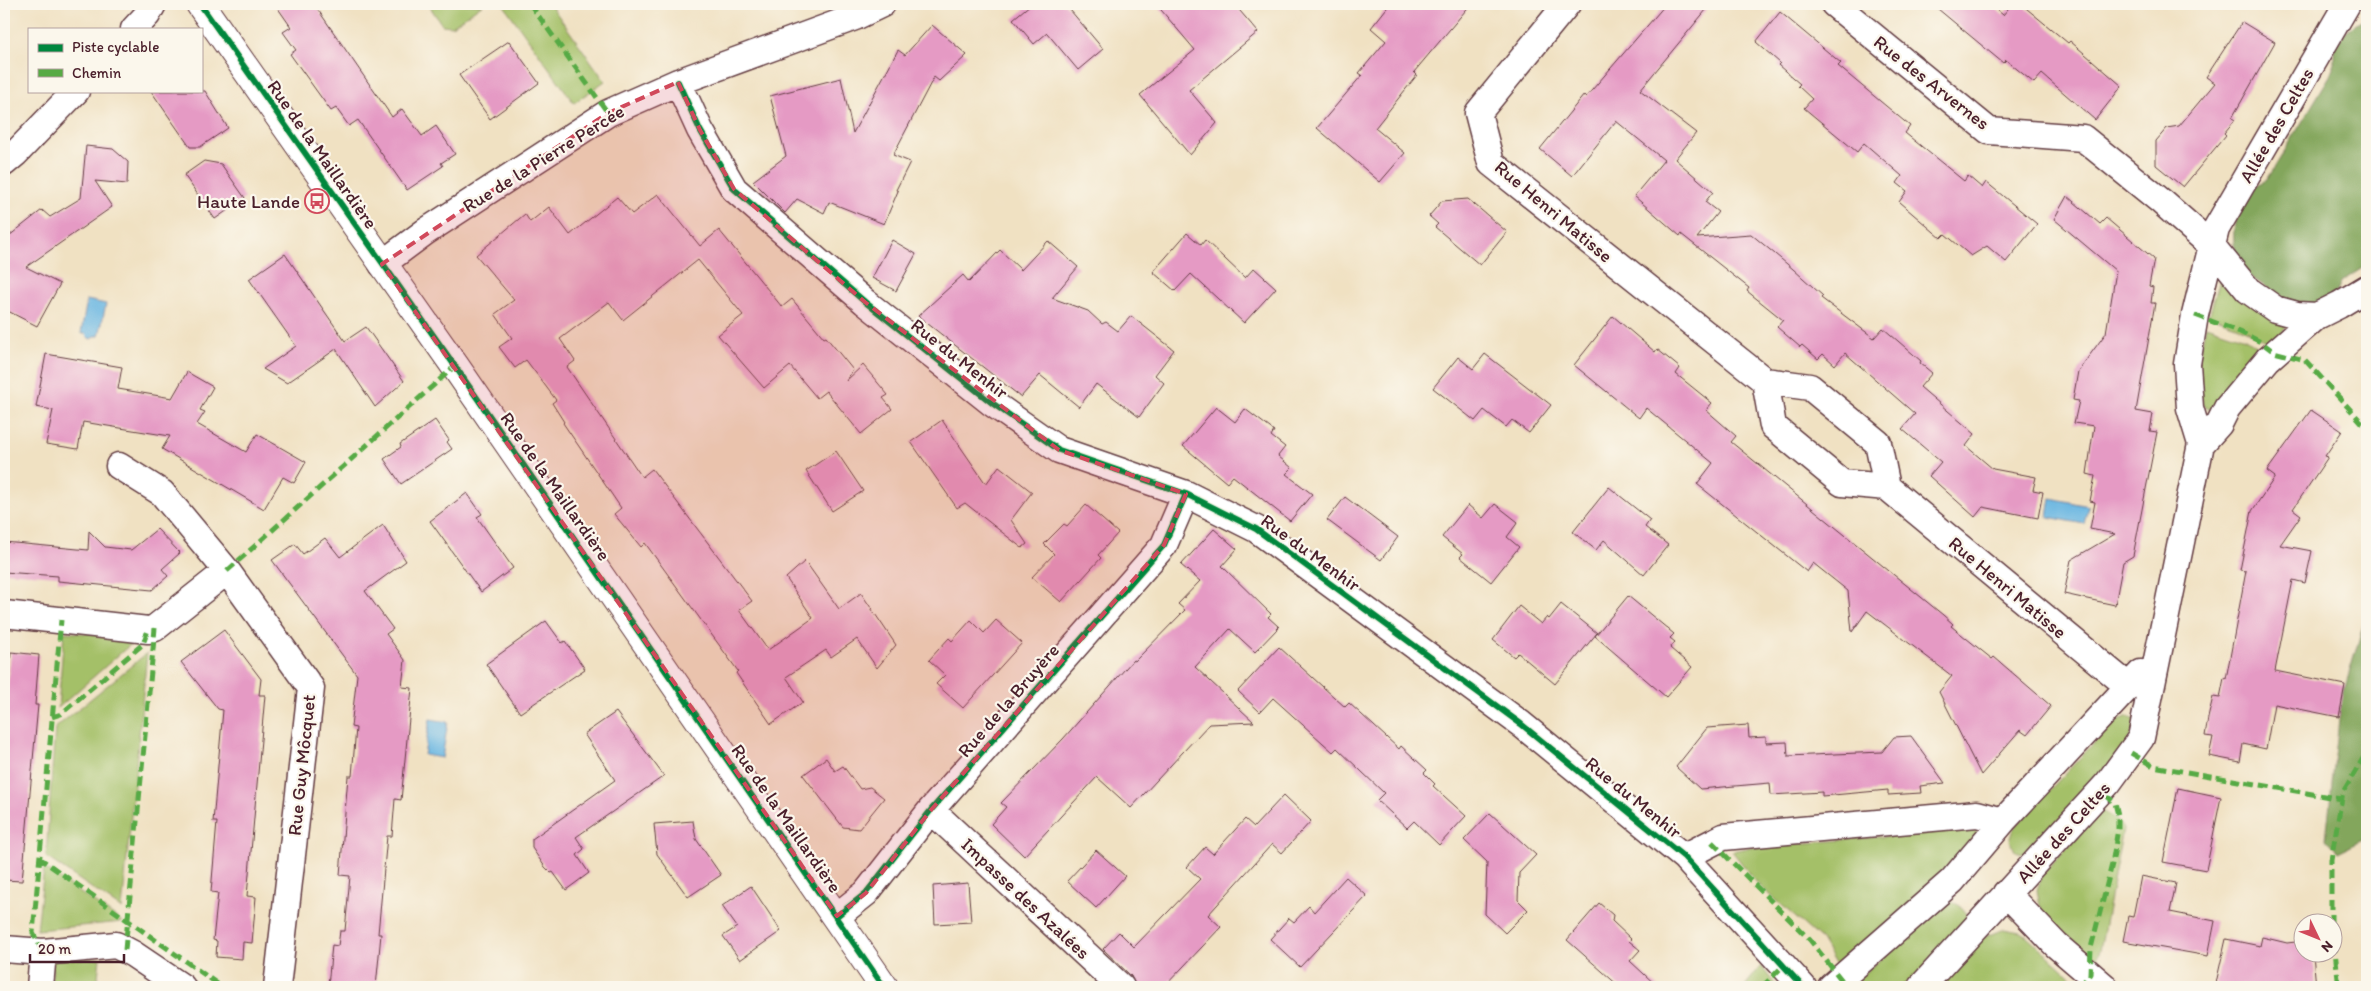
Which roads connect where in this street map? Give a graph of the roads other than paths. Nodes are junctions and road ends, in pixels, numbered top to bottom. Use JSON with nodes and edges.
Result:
{"nodes":[{"id":1,"x":153,"y":4,"type":"edge"},
{"id":2,"x":200,"y":4,"type":"edge"},
{"id":3,"x":882,"y":4,"type":"edge"},
{"id":4,"x":1568,"y":4,"type":"edge"},
{"id":5,"x":1834,"y":4,"type":"edge"},
{"id":6,"x":2353,"y":6,"type":"edge"},
{"id":7,"x":135,"y":28,"type":"edge"},
{"id":8,"x":678,"y":82,"type":"junction"},
{"id":9,"x":75,"y":92,"type":"edge"},
{"id":10,"x":4,"y":163,"type":"edge"},
{"id":11,"x":2212,"y":246,"type":"junction"},
{"id":12,"x":382,"y":264,"type":"junction"},
{"id":13,"x":2367,"y":288,"type":"edge"},
{"id":14,"x":2317,"y":316,"type":"junction"},
{"id":15,"x":1764,"y":381,"type":"junction"},
{"id":16,"x":2201,"y":444,"type":"junction"},
{"id":17,"x":119,"y":466,"type":"dead end"},
{"id":18,"x":1887,"y":487,"type":"junction"},
{"id":19,"x":1186,"y":494,"type":"junction"},
{"id":20,"x":227,"y":571,"type":"junction"},
{"id":21,"x":4,"y":614,"type":"edge"},
{"id":22,"x":2160,"y":652,"type":"junction"},
{"id":23,"x":2128,"y":686,"type":"junction"},
{"id":24,"x":931,"y":810,"type":"junction"},
{"id":25,"x":2003,"y":821,"type":"junction"},
{"id":26,"x":1684,"y":857,"type":"junction"},
{"id":27,"x":2006,"y":893,"type":"junction"},
{"id":28,"x":837,"y":916,"type":"junction"},
{"id":29,"x":4,"y":949,"type":"edge"},
{"id":30,"x":43,"y":952,"type":"junction"},
{"id":31,"x":40,"y":987,"type":"edge"},
{"id":32,"x":182,"y":987,"type":"edge"},
{"id":33,"x":277,"y":987,"type":"edge"},
{"id":34,"x":884,"y":987,"type":"edge"},
{"id":35,"x":1121,"y":987,"type":"edge"},
{"id":36,"x":1803,"y":987,"type":"edge"},
{"id":37,"x":1832,"y":987,"type":"edge"},
{"id":38,"x":1921,"y":987,"type":"edge"},
{"id":39,"x":2105,"y":987,"type":"edge"}],
"edges":[{"from":1,"to":7,"type":"street"},
{"from":2,"to":12,"type":"street","name":"Rue de la Maillardière"},
{"from":3,"to":8,"type":"street","name":"Rue de la Pierre Percée"},
{"from":4,"to":15,"type":"street","name":"Rue Henri Matisse"},
{"from":5,"to":11,"type":"street","name":"Rue des Arvernes"},
{"from":6,"to":11,"type":"street","name":"Allée des Celtes"},
{"from":8,"to":12,"type":"street","name":"Rue de la Pierre Percée"},
{"from":8,"to":19,"type":"street","name":"Rue du Menhir"},
{"from":9,"to":10,"type":"street"},
{"from":11,"to":14,"type":"street"},
{"from":11,"to":16,"type":"street","name":"Allée des Celtes"},
{"from":12,"to":28,"type":"street","name":"Rue de la Maillardière"},
{"from":13,"to":14,"type":"street","name":"Allée des Celtes"},
{"from":14,"to":16,"type":"street","name":"Allée des Celtes"},
{"from":15,"to":18,"type":"street"},
{"from":15,"to":18,"type":"street"},
{"from":16,"to":22,"type":"street","name":"Allée des Celtes"},
{"from":17,"to":20,"type":"street","name":"Rue Guy Môcquet"},
{"from":18,"to":23,"type":"street","name":"Rue Henri Matisse"},
{"from":19,"to":24,"type":"street","name":"Rue de la Bruyère"},
{"from":19,"to":26,"type":"street","name":"Rue du Menhir"},
{"from":20,"to":21,"type":"street"},
{"from":20,"to":33,"type":"street","name":"Rue Guy Môcquet"},
{"from":22,"to":23,"type":"street"},
{"from":22,"to":27,"type":"street","name":"Allée des Celtes"},
{"from":23,"to":25,"type":"street"},
{"from":24,"to":28,"type":"street","name":"Rue de la Bruyère"},
{"from":24,"to":35,"type":"street","name":"Impasse des Azalées"},
{"from":25,"to":26,"type":"street"},
{"from":25,"to":37,"type":"street"},
{"from":26,"to":36,"type":"street","name":"Rue du Menhir"},
{"from":27,"to":38,"type":"street","name":"Allée des Celtes"},
{"from":27,"to":39,"type":"street"},
{"from":28,"to":34,"type":"street","name":"Rue de la Maillardière"},
{"from":29,"to":30,"type":"street"},
{"from":30,"to":31,"type":"street"},
{"from":30,"to":32,"type":"street"}]}
